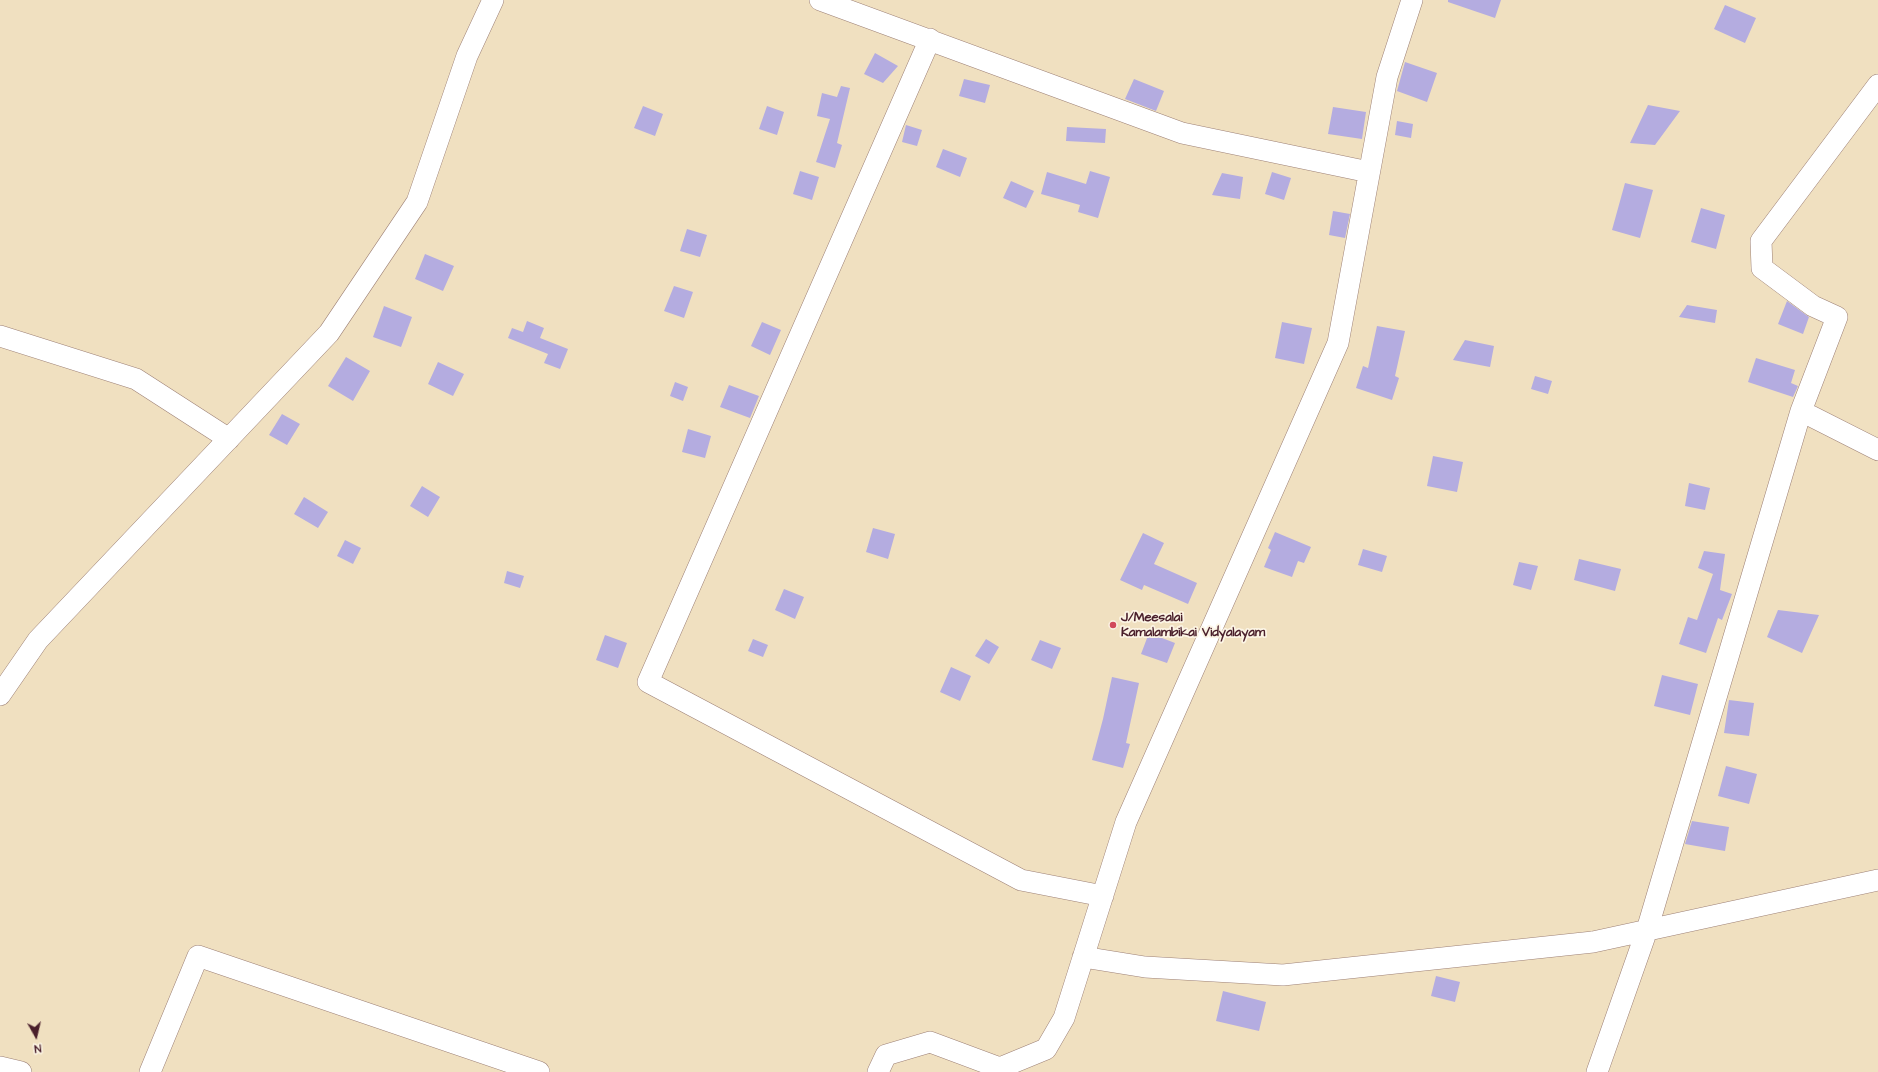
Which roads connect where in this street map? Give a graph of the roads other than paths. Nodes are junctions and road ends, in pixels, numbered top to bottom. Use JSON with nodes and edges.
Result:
{"nodes":[{"id":1,"x":493,"y":0,"type":"edge"},
{"id":2,"x":820,"y":0,"type":"edge"},
{"id":3,"x":1412,"y":0,"type":"edge"},
{"id":4,"x":930,"y":39,"type":"junction"},
{"id":5,"x":1878,"y":85,"type":"edge"},
{"id":6,"x":1369,"y":172,"type":"junction"},
{"id":7,"x":0,"y":336,"type":"edge"},
{"id":8,"x":1801,"y":411,"type":"junction"},
{"id":9,"x":229,"y":439,"type":"junction"},
{"id":10,"x":1878,"y":450,"type":"edge"},
{"id":11,"x":0,"y":696,"type":"edge"},
{"id":12,"x":1878,"y":880,"type":"edge"},
{"id":13,"x":1103,"y":896,"type":"junction"},
{"id":14,"x":1647,"y":930,"type":"junction"},
{"id":15,"x":1083,"y":957,"type":"junction"},
{"id":16,"x":0,"y":1067,"type":"edge"},
{"id":17,"x":1003,"y":1070,"type":"edge"},
{"id":18,"x":21,"y":1072,"type":"edge"},
{"id":19,"x":150,"y":1072,"type":"edge"},
{"id":20,"x":539,"y":1072,"type":"edge"},
{"id":21,"x":878,"y":1072,"type":"edge"},
{"id":22,"x":1597,"y":1072,"type":"edge"}],
"edges":[{"from":1,"to":9,"type":"street"},
{"from":2,"to":4,"type":"street"},
{"from":3,"to":6,"type":"street"},
{"from":4,"to":6,"type":"street"},
{"from":4,"to":13,"type":"street"},
{"from":5,"to":8,"type":"street"},
{"from":6,"to":13,"type":"street"},
{"from":7,"to":9,"type":"street"},
{"from":8,"to":10,"type":"street"},
{"from":8,"to":14,"type":"street"},
{"from":9,"to":11,"type":"street"},
{"from":12,"to":14,"type":"street"},
{"from":13,"to":15,"type":"street"},
{"from":14,"to":15,"type":"street"},
{"from":14,"to":22,"type":"street"},
{"from":15,"to":17,"type":"street"},
{"from":16,"to":18,"type":"street"},
{"from":17,"to":21,"type":"street"},
{"from":19,"to":20,"type":"street"}]}
